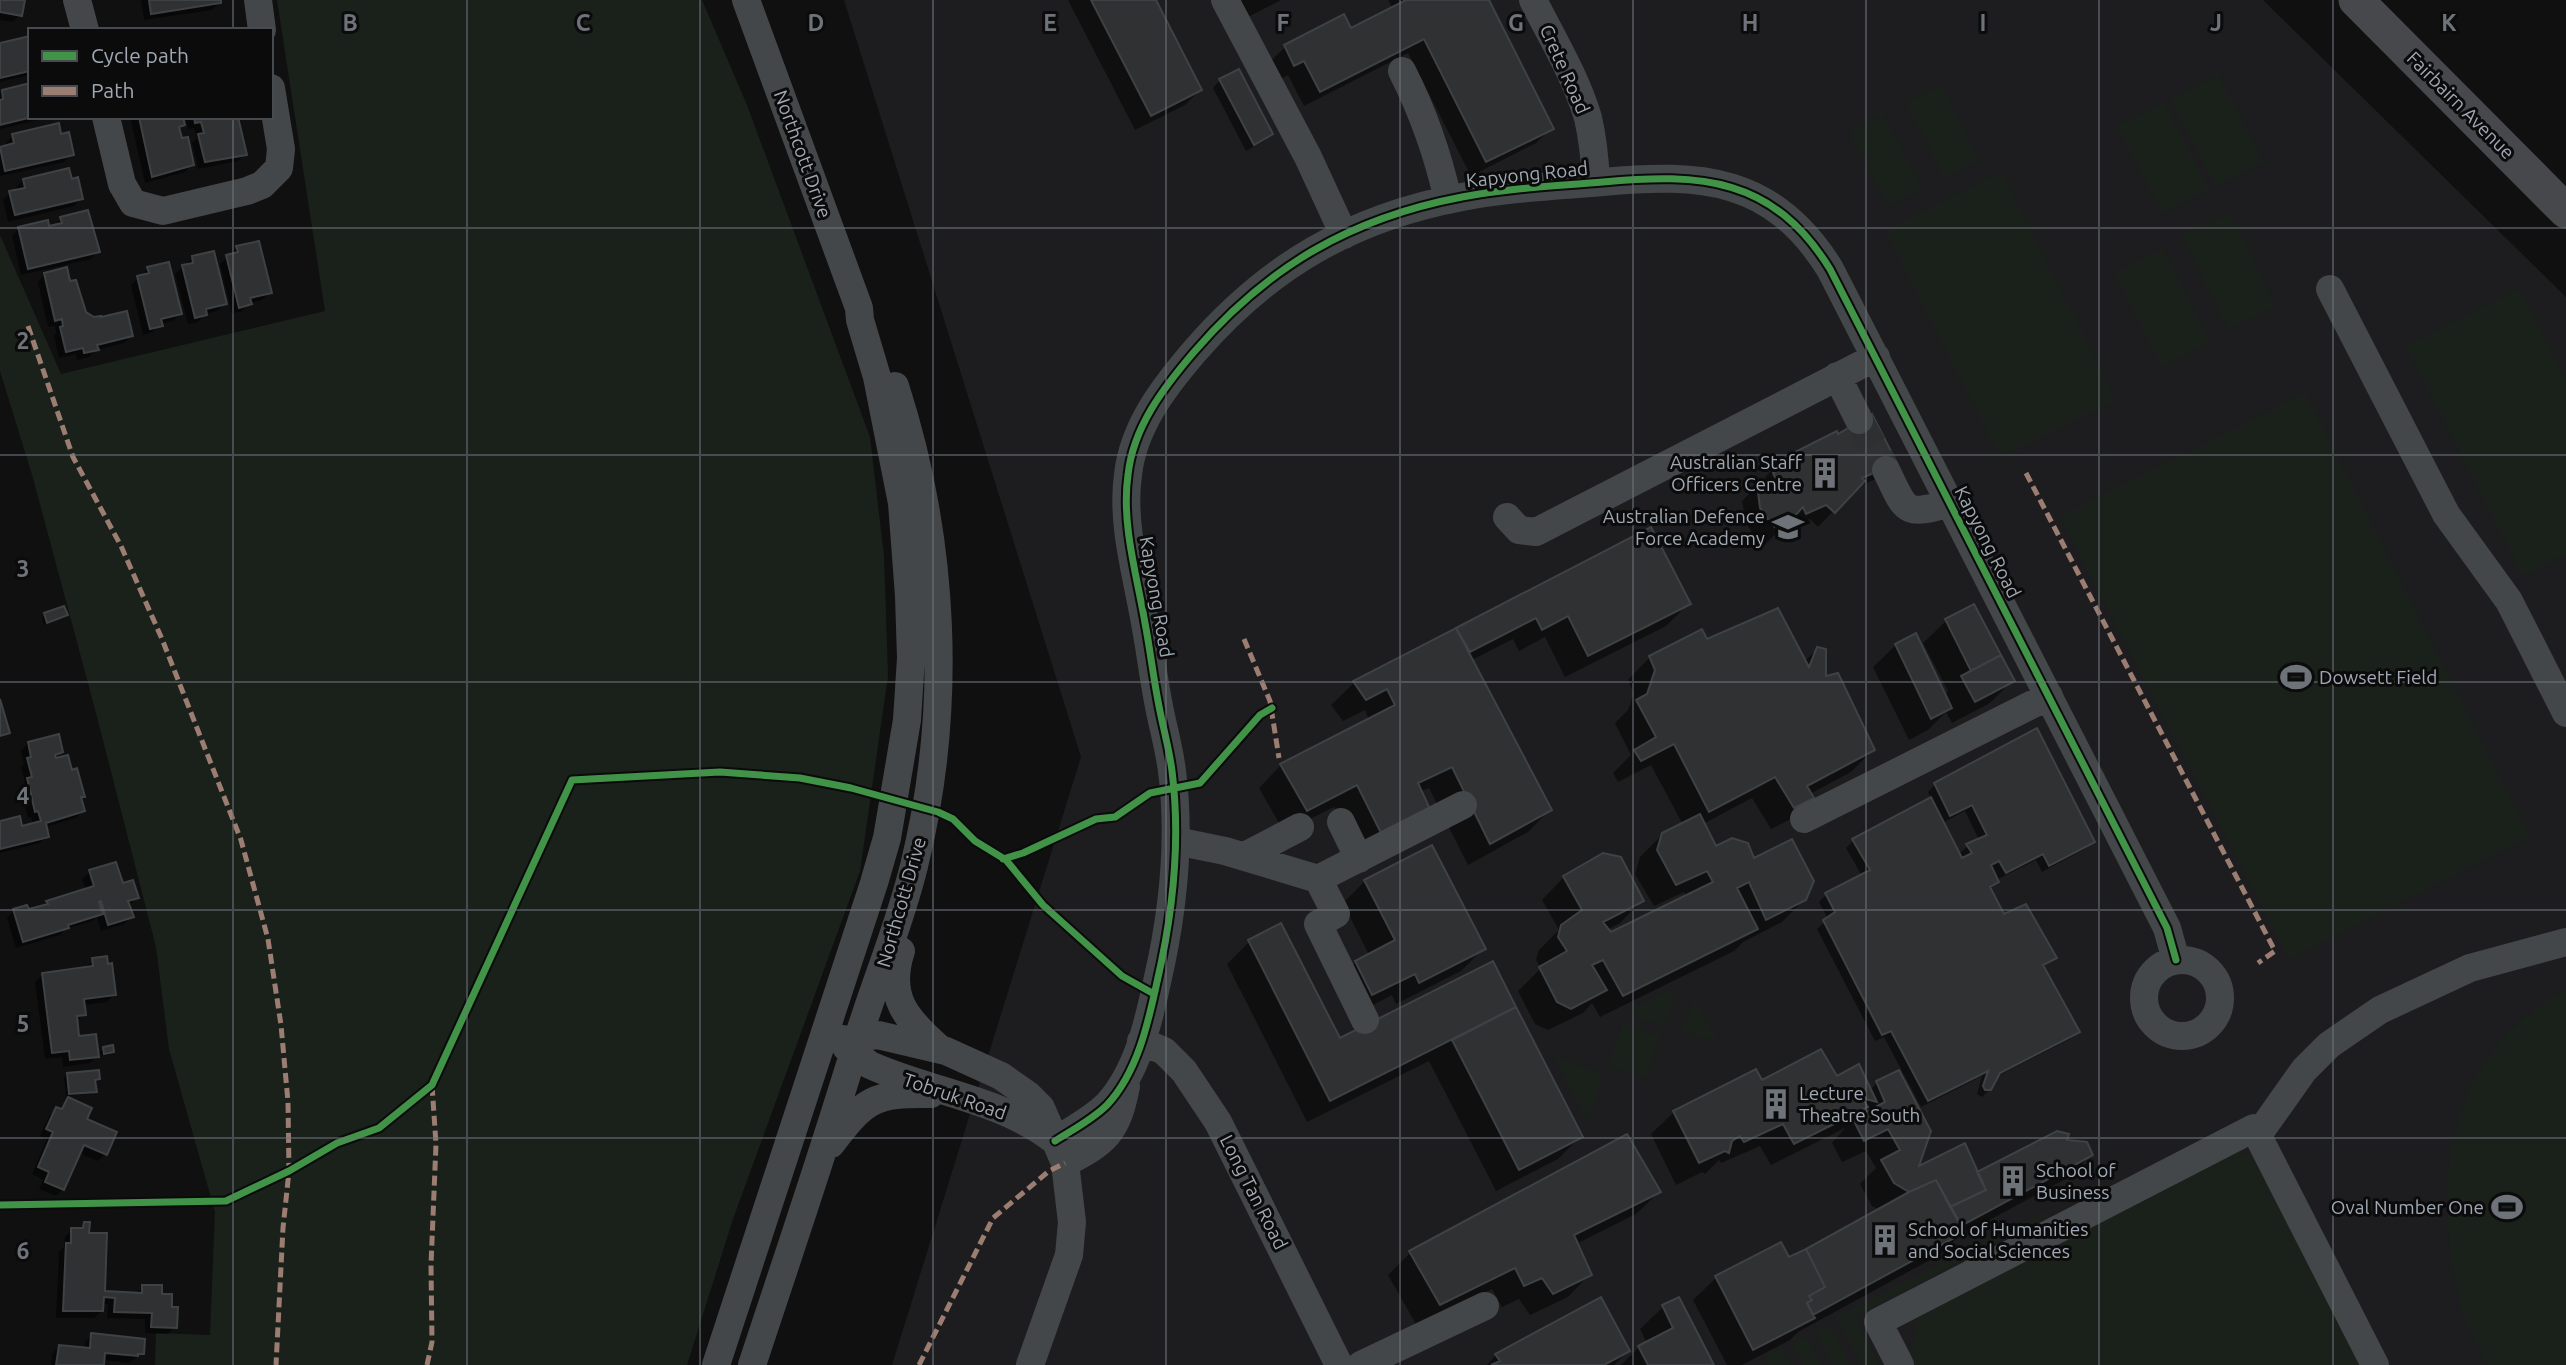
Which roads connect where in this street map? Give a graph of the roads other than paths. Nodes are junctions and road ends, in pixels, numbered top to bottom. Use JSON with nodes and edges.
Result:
{"nodes":[{"id":1,"x":77,"y":0,"type":"edge"},
{"id":2,"x":258,"y":0,"type":"edge"},
{"id":3,"x":746,"y":0,"type":"edge"},
{"id":4,"x":1225,"y":0,"type":"edge"},
{"id":5,"x":1533,"y":0,"type":"edge"},
{"id":6,"x":2356,"y":0,"type":"edge"},
{"id":7,"x":84,"y":28,"type":"edge"},
{"id":8,"x":262,"y":28,"type":"edge"},
{"id":9,"x":1402,"y":71,"type":"dead end"},
{"id":10,"x":273,"y":100,"type":"edge"},
{"id":11,"x":106,"y":119,"type":"edge"},
{"id":12,"x":1596,"y":182,"type":"junction"},
{"id":13,"x":1448,"y":200,"type":"junction"},
{"id":14,"x":2566,"y":211,"type":"edge"},
{"id":15,"x":1344,"y":235,"type":"junction"},
{"id":16,"x":2330,"y":289,"type":"dead end"},
{"id":17,"x":859,"y":307,"type":"junction"},
{"id":18,"x":1876,"y":358,"type":"junction"},
{"id":19,"x":1837,"y":376,"type":"junction"},
{"id":20,"x":1859,"y":420,"type":"tunnel mouth"},
{"id":21,"x":1886,"y":470,"type":"tunnel mouth"},
{"id":22,"x":1950,"y":503,"type":"junction"},
{"id":23,"x":1507,"y":517,"type":"dead end"},
{"id":24,"x":2049,"y":696,"type":"junction"},
{"id":25,"x":2566,"y":713,"type":"edge"},
{"id":26,"x":937,"y":720,"type":"junction"},
{"id":27,"x":1463,"y":805,"type":"dead end"},
{"id":28,"x":1804,"y":819,"type":"dead end"},
{"id":29,"x":1341,"y":822,"type":"dead end"},
{"id":30,"x":1300,"y":827,"type":"dead end"},
{"id":31,"x":1176,"y":841,"type":"junction"},
{"id":32,"x":1245,"y":856,"type":"junction"},
{"id":33,"x":1359,"y":859,"type":"junction"},
{"id":34,"x":1318,"y":879,"type":"junction"},
{"id":35,"x":2566,"y":942,"type":"edge"},
{"id":36,"x":2176,"y":960,"type":"dead end"},
{"id":37,"x":837,"y":997,"type":"junction"},
{"id":38,"x":1365,"y":1020,"type":"dead end"},
{"id":39,"x":1141,"y":1041,"type":"junction"},
{"id":40,"x":853,"y":1046,"type":"junction"},
{"id":41,"x":940,"y":1049,"type":"junction"},
{"id":42,"x":952,"y":1094,"type":"junction"},
{"id":43,"x":796,"y":1125,"type":"junction"},
{"id":44,"x":2258,"y":1135,"type":"junction"},
{"id":45,"x":1060,"y":1152,"type":"junction"},
{"id":46,"x":818,"y":1160,"type":"junction"},
{"id":47,"x":1485,"y":1306,"type":"dead end"},
{"id":48,"x":716,"y":1365,"type":"edge"},
{"id":49,"x":752,"y":1365,"type":"edge"},
{"id":50,"x":1030,"y":1365,"type":"edge"},
{"id":51,"x":1339,"y":1365,"type":"edge"},
{"id":52,"x":1361,"y":1365,"type":"edge"},
{"id":53,"x":1900,"y":1365,"type":"edge"},
{"id":54,"x":2375,"y":1365,"type":"edge"}],
"edges":[{"from":1,"to":7,"type":"street"},
{"from":2,"to":8,"type":"street"},
{"from":3,"to":17,"type":"street","name":"Northcott Drive"},
{"from":4,"to":15,"type":"street"},
{"from":5,"to":12,"type":"street","name":"Crete Road"},
{"from":6,"to":14,"type":"main road","name":"Fairbairn Avenue"},
{"from":9,"to":13,"type":"street"},
{"from":10,"to":11,"type":"street"},
{"from":12,"to":13,"type":"street","name":"Kapyong Road"},
{"from":12,"to":18,"type":"street","name":"Kapyong Road"},
{"from":13,"to":15,"type":"street","name":"Kapyong Road"},
{"from":15,"to":31,"type":"street","name":"Kapyong Road"},
{"from":16,"to":25,"type":"street"},
{"from":17,"to":26,"type":"street","name":"Northcott Drive"},
{"from":17,"to":37,"type":"street","name":"Northcott Drive"},
{"from":18,"to":19,"type":"street"},
{"from":18,"to":22,"type":"street","name":"Kapyong Road"},
{"from":19,"to":20,"type":"street"},
{"from":19,"to":23,"type":"street"},
{"from":21,"to":22,"type":"street"},
{"from":22,"to":24,"type":"street","name":"Kapyong Road"},
{"from":24,"to":28,"type":"street"},
{"from":24,"to":36,"type":"street","name":"Kapyong Road"},
{"from":26,"to":40,"type":"street","name":"Northcott Drive"},
{"from":26,"to":41,"type":"street"},
{"from":27,"to":33,"type":"street"},
{"from":29,"to":33,"type":"street"},
{"from":30,"to":32,"type":"street"},
{"from":31,"to":32,"type":"street"},
{"from":31,"to":39,"type":"street","name":"Kapyong Road"},
{"from":32,"to":34,"type":"street"},
{"from":33,"to":34,"type":"street"},
{"from":34,"to":38,"type":"street"},
{"from":35,"to":44,"type":"street"},
{"from":37,"to":40,"type":"street"},
{"from":37,"to":43,"type":"street","name":"Northcott Drive"},
{"from":39,"to":45,"type":"street","name":"Kapyong Road"},
{"from":39,"to":51,"type":"street","name":"Long Tan Road"},
{"from":40,"to":41,"type":"street","name":"Tobruk Road"},
{"from":40,"to":42,"type":"street","name":"Tobruk Road"},
{"from":40,"to":43,"type":"street"},
{"from":40,"to":46,"type":"street","name":"Northcott Drive"},
{"from":41,"to":45,"type":"street","name":"Tobruk Road"},
{"from":42,"to":45,"type":"street","name":"Tobruk Road"},
{"from":42,"to":46,"type":"street"},
{"from":43,"to":48,"type":"street","name":"Northcott Drive"},
{"from":44,"to":53,"type":"street"},
{"from":44,"to":54,"type":"street"},
{"from":45,"to":50,"type":"street","name":"Tobruk Road"},
{"from":46,"to":49,"type":"street","name":"Northcott Drive"},
{"from":47,"to":52,"type":"street"}]}
